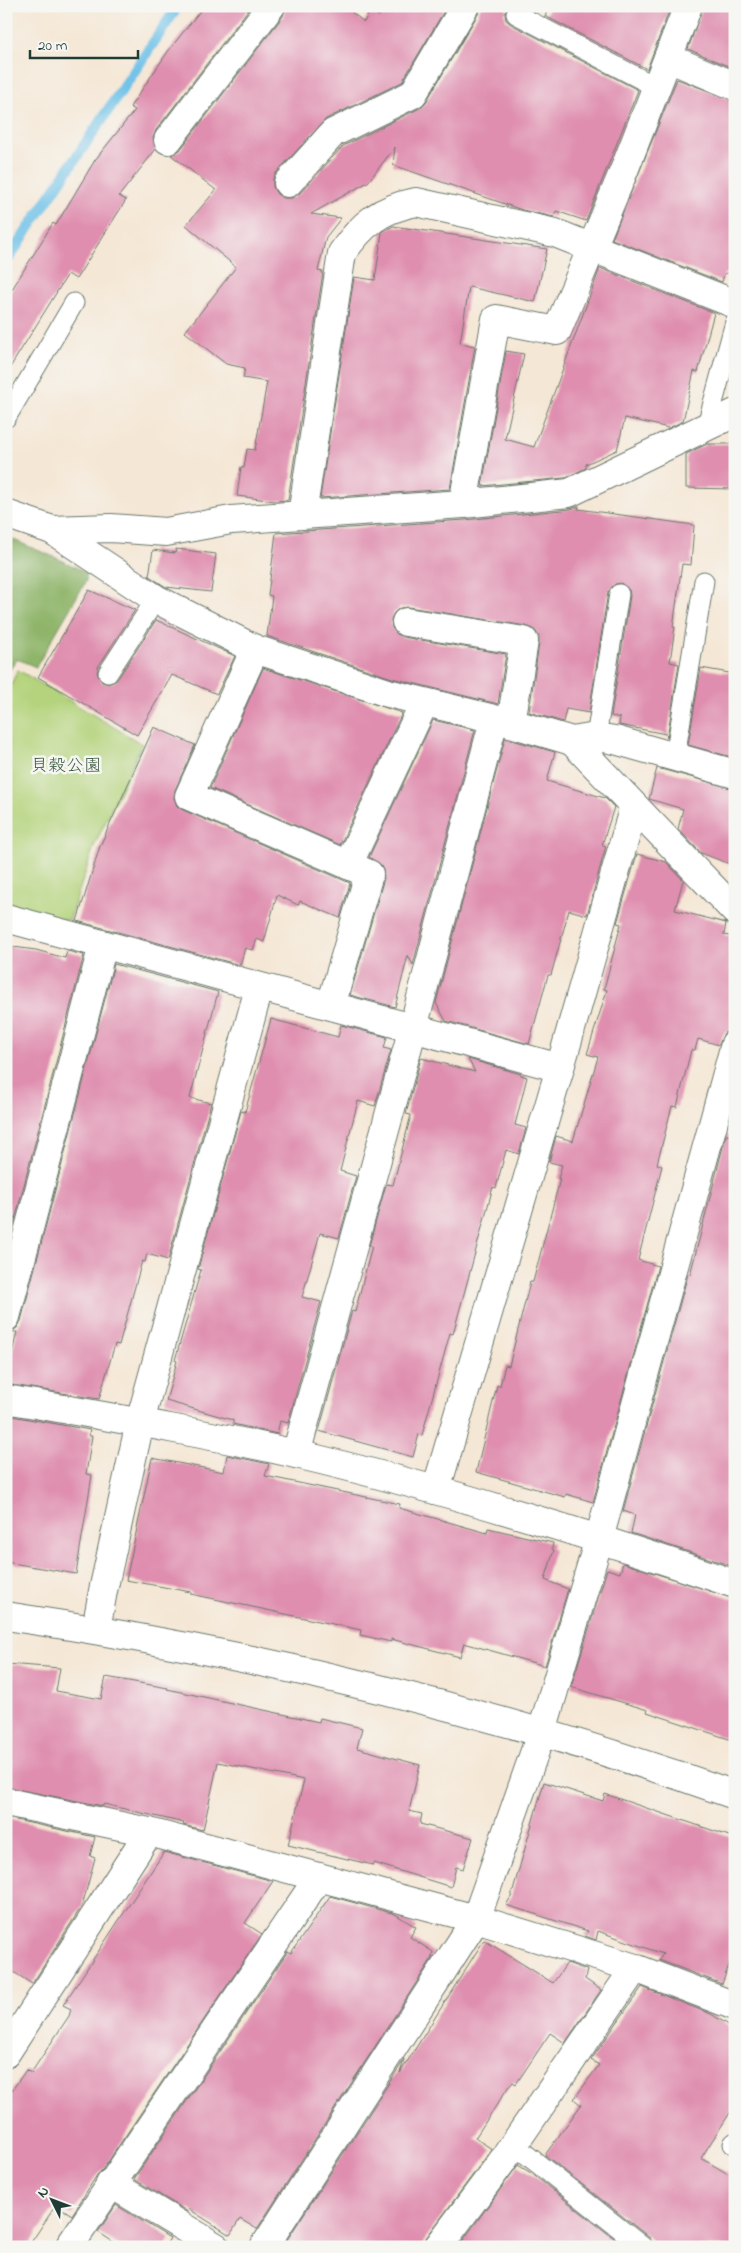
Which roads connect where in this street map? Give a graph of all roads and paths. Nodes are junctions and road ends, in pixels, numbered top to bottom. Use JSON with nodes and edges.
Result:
{"nodes":[{"id":1,"x":271,"y":6,"type":"edge"},
{"id":2,"x":465,"y":6,"type":"edge"},
{"id":3,"x":688,"y":6,"type":"edge"},
{"id":4,"x":516,"y":14,"type":"dead end"},
{"id":5,"x":668,"y":58,"type":"junction"},
{"id":6,"x":735,"y":86,"type":"edge"},
{"id":7,"x":656,"y":87,"type":"junction"},
{"id":8,"x":168,"y":140,"type":"dead end"},
{"id":9,"x":288,"y":183,"type":"dead end"},
{"id":10,"x":593,"y":248,"type":"junction"},
{"id":11,"x":74,"y":303,"type":"dead end"},
{"id":12,"x":735,"y":308,"type":"edge"},
{"id":13,"x":735,"y":413,"type":"edge"},
{"id":14,"x":6,"y":418,"type":"edge"},
{"id":15,"x":707,"y":425,"type":"junction"},
{"id":16,"x":464,"y":504,"type":"junction"},
{"id":17,"x":6,"y":514,"type":"edge"},
{"id":18,"x":302,"y":515,"type":"junction"},
{"id":19,"x":52,"y":530,"type":"junction"},
{"id":20,"x":704,"y":581,"type":"dead end"},
{"id":21,"x":620,"y":594,"type":"dead end"},
{"id":22,"x":156,"y":600,"type":"junction"},
{"id":23,"x":406,"y":622,"type":"dead end"},
{"id":24,"x":255,"y":649,"type":"junction"},
{"id":25,"x":108,"y":673,"type":"dead end"},
{"id":26,"x":424,"y":703,"type":"junction"},
{"id":27,"x":502,"y":721,"type":"junction"},
{"id":28,"x":584,"y":739,"type":"junction"},
{"id":29,"x":675,"y":756,"type":"junction"},
{"id":30,"x":735,"y":774,"type":"edge"},
{"id":31,"x":634,"y":806,"type":"junction"},
{"id":32,"x":348,"y":865,"type":"junction"},
{"id":33,"x":735,"y":911,"type":"edge"},
{"id":34,"x":6,"y":918,"type":"edge"},
{"id":35,"x":103,"y":945,"type":"junction"},
{"id":36,"x":259,"y":988,"type":"junction"},
{"id":37,"x":331,"y":1005,"type":"junction"},
{"id":38,"x":413,"y":1028,"type":"junction"},
{"id":39,"x":735,"y":1044,"type":"edge"},
{"id":40,"x":560,"y":1068,"type":"junction"},
{"id":41,"x":6,"y":1317,"type":"edge"},
{"id":42,"x":6,"y":1399,"type":"edge"},
{"id":43,"x":140,"y":1422,"type":"junction"},
{"id":44,"x":296,"y":1454,"type":"junction"},
{"id":45,"x":436,"y":1490,"type":"junction"},
{"id":46,"x":599,"y":1539,"type":"junction"},
{"id":47,"x":735,"y":1584,"type":"edge"},
{"id":48,"x":6,"y":1616,"type":"edge"},
{"id":49,"x":96,"y":1630,"type":"junction"},
{"id":50,"x":542,"y":1731,"type":"junction"},
{"id":51,"x":735,"y":1795,"type":"edge"},
{"id":52,"x":6,"y":1802,"type":"edge"},
{"id":53,"x":149,"y":1832,"type":"junction"},
{"id":54,"x":319,"y":1877,"type":"junction"},
{"id":55,"x":476,"y":1919,"type":"junction"},
{"id":56,"x":635,"y":1968,"type":"junction"},
{"id":57,"x":735,"y":2006,"type":"edge"},
{"id":58,"x":6,"y":2053,"type":"edge"},
{"id":59,"x":513,"y":2144,"type":"junction"},
{"id":60,"x":110,"y":2183,"type":"junction"},
{"id":61,"x":69,"y":2247,"type":"edge"},
{"id":62,"x":216,"y":2247,"type":"edge"},
{"id":63,"x":264,"y":2247,"type":"edge"},
{"id":64,"x":438,"y":2247,"type":"edge"},
{"id":65,"x":643,"y":2247,"type":"edge"}],
"edges":[{"from":1,"to":8,"type":"street"},
{"from":2,"to":9,"type":"street"},
{"from":3,"to":5,"type":"street"},
{"from":4,"to":7,"type":"lane"},
{"from":5,"to":6,"type":"street"},
{"from":5,"to":7,"type":"street"},
{"from":7,"to":10,"type":"street"},
{"from":10,"to":12,"type":"street"},
{"from":10,"to":16,"type":"street"},
{"from":10,"to":18,"type":"street"},
{"from":11,"to":14,"type":"lane"},
{"from":12,"to":15,"type":"lane"},
{"from":13,"to":15,"type":"street"},
{"from":15,"to":16,"type":"street"},
{"from":16,"to":18,"type":"street"},
{"from":17,"to":19,"type":"street"},
{"from":18,"to":19,"type":"street"},
{"from":19,"to":22,"type":"street"},
{"from":20,"to":29,"type":"lane"},
{"from":21,"to":28,"type":"lane"},
{"from":22,"to":24,"type":"street"},
{"from":22,"to":25,"type":"lane"},
{"from":23,"to":27,"type":"street"},
{"from":24,"to":26,"type":"street"},
{"from":24,"to":32,"type":"street"},
{"from":26,"to":27,"type":"street"},
{"from":26,"to":32,"type":"street"},
{"from":27,"to":28,"type":"street"},
{"from":27,"to":38,"type":"street"},
{"from":28,"to":29,"type":"street"},
{"from":28,"to":31,"type":"street"},
{"from":29,"to":30,"type":"street"},
{"from":31,"to":33,"type":"street"},
{"from":31,"to":40,"type":"street"},
{"from":32,"to":37,"type":"street"},
{"from":34,"to":35,"type":"street"},
{"from":35,"to":36,"type":"street"},
{"from":35,"to":41,"type":"street"},
{"from":36,"to":37,"type":"street"},
{"from":36,"to":43,"type":"street"},
{"from":37,"to":38,"type":"street"},
{"from":38,"to":40,"type":"street"},
{"from":38,"to":44,"type":"street"},
{"from":39,"to":46,"type":"street"},
{"from":40,"to":45,"type":"street"},
{"from":42,"to":43,"type":"street"},
{"from":43,"to":44,"type":"street"},
{"from":43,"to":49,"type":"street"},
{"from":44,"to":45,"type":"street"},
{"from":45,"to":46,"type":"street"},
{"from":46,"to":47,"type":"street"},
{"from":46,"to":50,"type":"street"},
{"from":48,"to":49,"type":"street"},
{"from":49,"to":50,"type":"street"},
{"from":50,"to":51,"type":"street"},
{"from":50,"to":55,"type":"street"},
{"from":52,"to":53,"type":"street"},
{"from":53,"to":54,"type":"street"},
{"from":53,"to":58,"type":"street"},
{"from":54,"to":55,"type":"street"},
{"from":54,"to":60,"type":"street"},
{"from":55,"to":56,"type":"street"},
{"from":55,"to":63,"type":"street"},
{"from":56,"to":57,"type":"street"},
{"from":56,"to":59,"type":"street"},
{"from":59,"to":64,"type":"street"},
{"from":59,"to":65,"type":"lane"},
{"from":60,"to":61,"type":"street"},
{"from":60,"to":62,"type":"street"}]}
